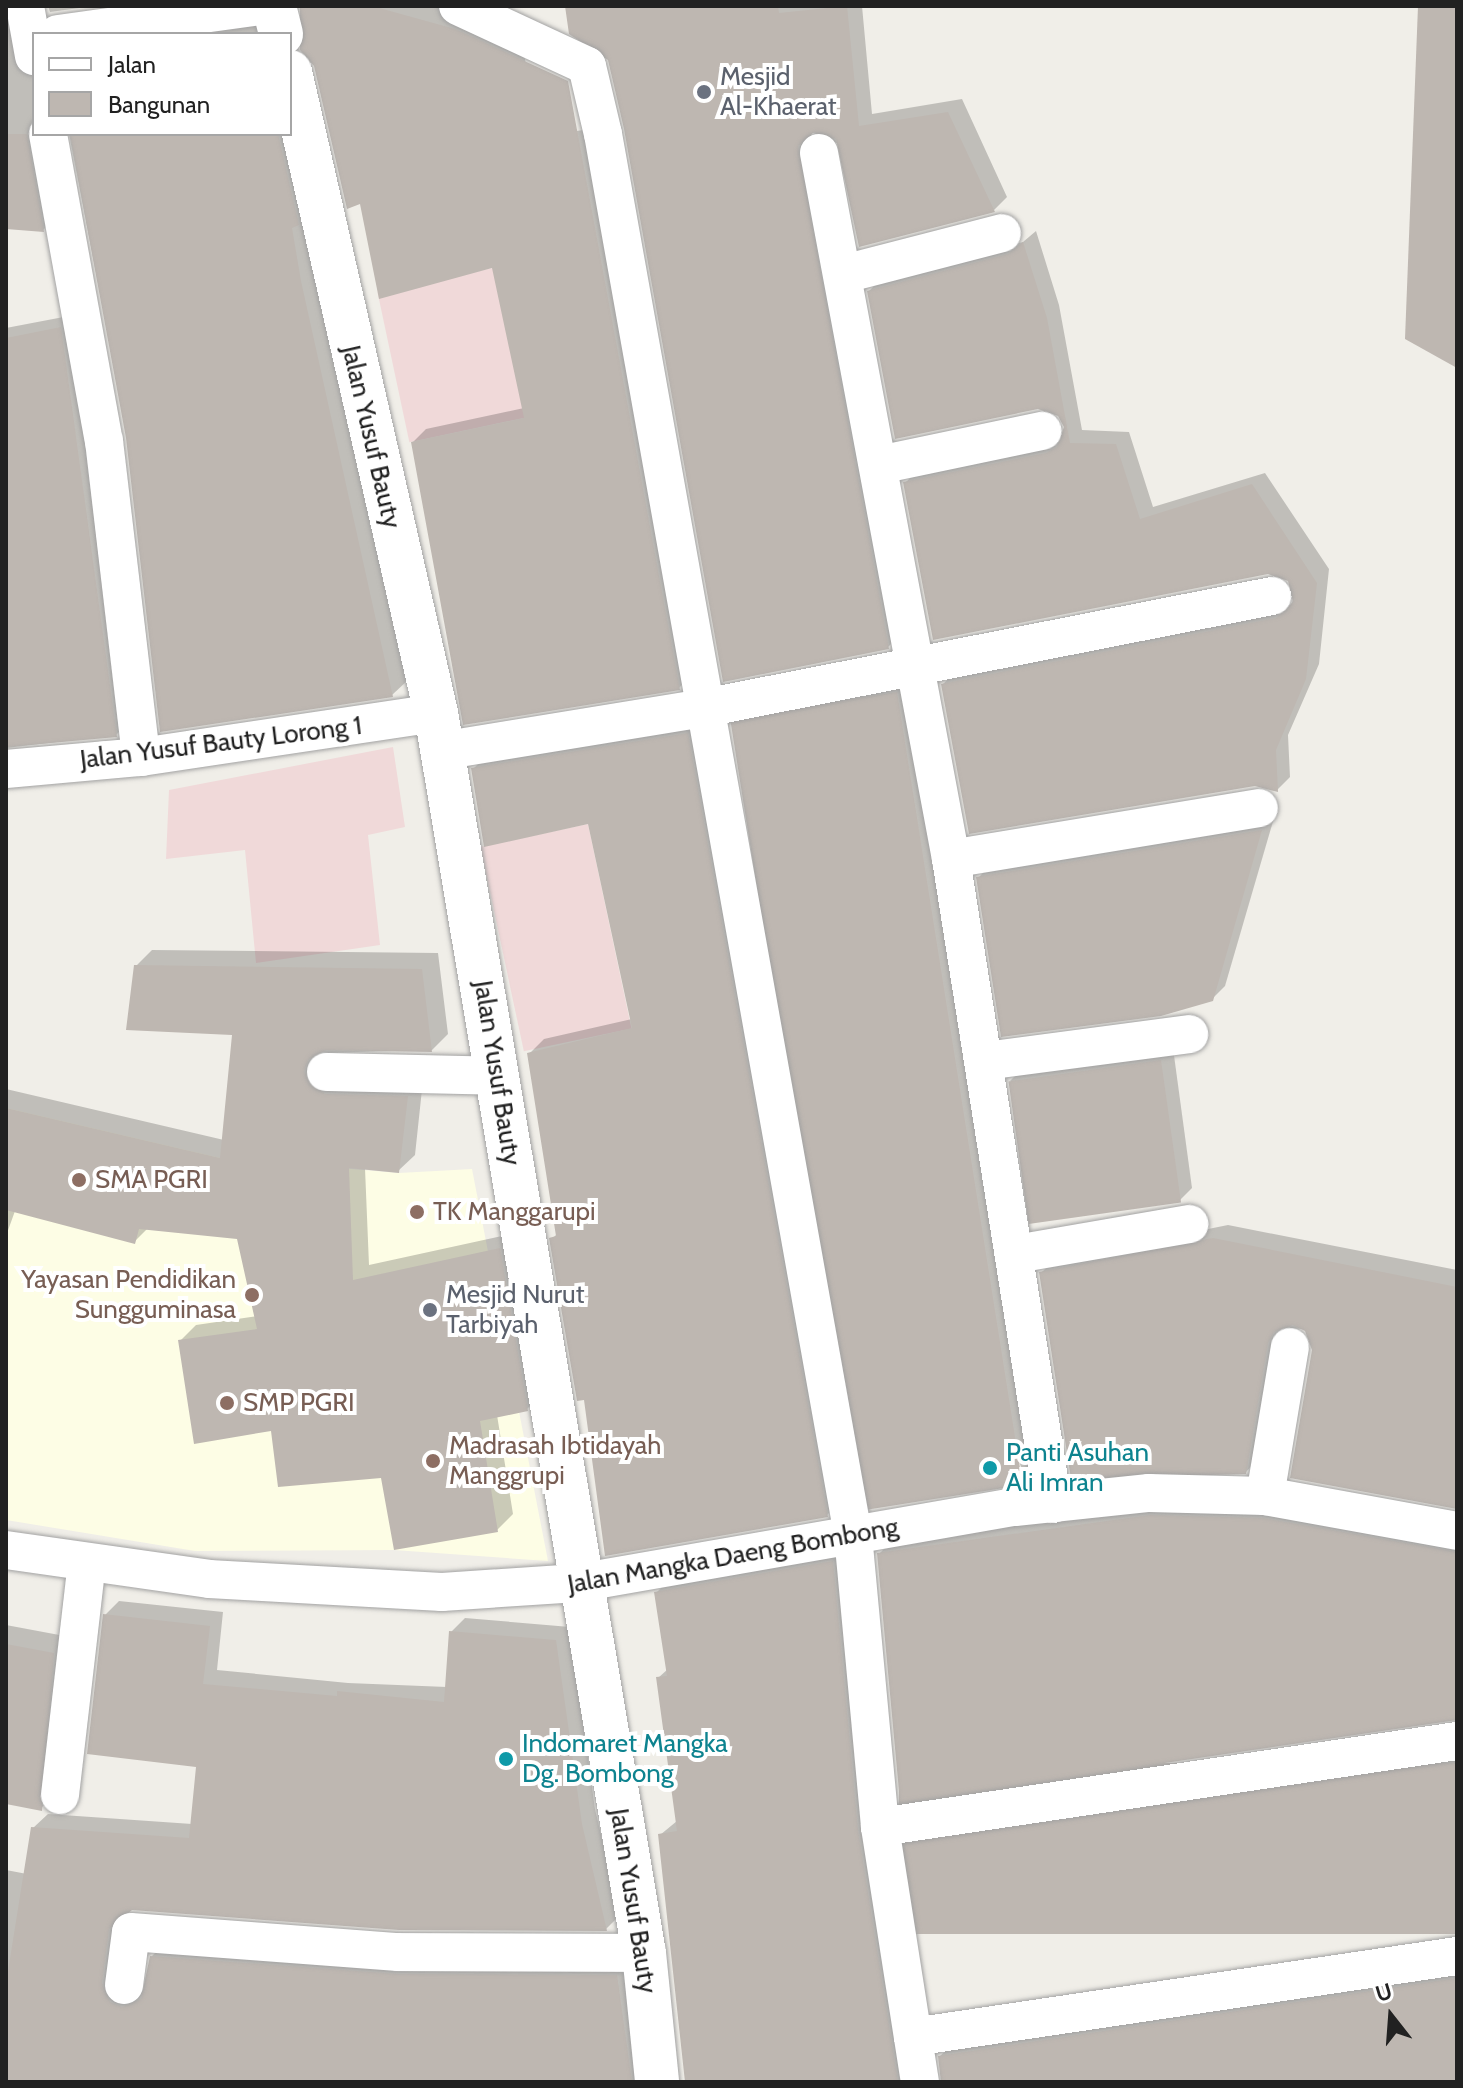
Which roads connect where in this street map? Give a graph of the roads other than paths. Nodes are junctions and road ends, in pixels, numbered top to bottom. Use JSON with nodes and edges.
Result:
{"nodes":[{"id":1,"x":261,"y":6,"type":"edge"},
{"id":2,"x":274,"y":6,"type":"edge"},
{"id":3,"x":458,"y":6,"type":"edge"},
{"id":4,"x":62,"y":32,"type":"edge"},
{"id":5,"x":280,"y":32,"type":"edge"},
{"id":6,"x":292,"y":81,"type":"edge"},
{"id":7,"x":48,"y":136,"type":"edge"},
{"id":8,"x":819,"y":153,"type":"dead end"},
{"id":9,"x":1002,"y":233,"type":"dead end"},
{"id":10,"x":844,"y":274,"type":"junction"},
{"id":11,"x":1042,"y":431,"type":"dead end"},
{"id":12,"x":879,"y":465,"type":"junction"},
{"id":13,"x":1272,"y":596,"type":"dead end"},
{"id":14,"x":912,"y":663,"type":"junction"},
{"id":15,"x":709,"y":707,"type":"junction"},
{"id":16,"x":438,"y":732,"type":"junction"},
{"id":17,"x":141,"y":757,"type":"junction"},
{"id":18,"x":6,"y":769,"type":"edge"},
{"id":19,"x":1259,"y":808,"type":"dead end"},
{"id":20,"x":951,"y":859,"type":"junction"},
{"id":21,"x":1189,"y":1034,"type":"dead end"},
{"id":22,"x":985,"y":1061,"type":"junction"},
{"id":23,"x":326,"y":1072,"type":"dead end"},
{"id":24,"x":499,"y":1076,"type":"junction"},
{"id":25,"x":1189,"y":1224,"type":"dead end"},
{"id":26,"x":1016,"y":1254,"type":"junction"},
{"id":27,"x":1290,"y":1347,"type":"dead end"},
{"id":28,"x":1265,"y":1496,"type":"junction"},
{"id":29,"x":1053,"y":1504,"type":"junction"},
{"id":30,"x":1457,"y":1531,"type":"edge"},
{"id":31,"x":853,"y":1535,"type":"junction"},
{"id":32,"x":6,"y":1550,"type":"edge"},
{"id":33,"x":87,"y":1563,"type":"junction"},
{"id":34,"x":578,"y":1583,"type":"junction"},
{"id":35,"x":1457,"y":1741,"type":"edge"},
{"id":36,"x":60,"y":1795,"type":"dead end"},
{"id":37,"x":880,"y":1827,"type":"junction"},
{"id":38,"x":644,"y":1953,"type":"junction"},
{"id":39,"x":1457,"y":1956,"type":"edge"},
{"id":40,"x":124,"y":1985,"type":"dead end"},
{"id":41,"x":913,"y":2037,"type":"junction"},
{"id":42,"x":657,"y":2082,"type":"edge"},
{"id":43,"x":920,"y":2082,"type":"edge"}],
"edges":[{"from":1,"to":4,"type":"street"},
{"from":2,"to":5,"type":"street"},
{"from":3,"to":15,"type":"street"},
{"from":6,"to":16,"type":"street","name":"Jalan Yusuf Bauty"},
{"from":7,"to":17,"type":"street"},
{"from":8,"to":10,"type":"street"},
{"from":9,"to":10,"type":"street"},
{"from":10,"to":12,"type":"street"},
{"from":11,"to":12,"type":"street"},
{"from":12,"to":14,"type":"street"},
{"from":13,"to":14,"type":"street","name":"Jalan Yusuf Bauty Lorong 1"},
{"from":14,"to":15,"type":"street","name":"Jalan Yusuf Bauty Lorong 1"},
{"from":14,"to":20,"type":"street"},
{"from":15,"to":16,"type":"street","name":"Jalan Yusuf Bauty Lorong 1"},
{"from":15,"to":31,"type":"street"},
{"from":16,"to":17,"type":"street","name":"Jalan Yusuf Bauty Lorong 1"},
{"from":16,"to":24,"type":"street","name":"Jalan Yusuf Bauty"},
{"from":17,"to":18,"type":"street","name":"Jalan Yusuf Bauty Lorong 1"},
{"from":19,"to":20,"type":"street"},
{"from":20,"to":22,"type":"street"},
{"from":21,"to":22,"type":"street"},
{"from":22,"to":26,"type":"street"},
{"from":23,"to":24,"type":"street"},
{"from":24,"to":34,"type":"street","name":"Jalan Yusuf Bauty"},
{"from":25,"to":26,"type":"street"},
{"from":26,"to":29,"type":"street"},
{"from":27,"to":28,"type":"street"},
{"from":28,"to":29,"type":"street","name":"Jalan Mangka Daeng Bombong"},
{"from":28,"to":30,"type":"street","name":"Jalan Mangka Daeng Bombong"},
{"from":29,"to":31,"type":"street","name":"Jalan Mangka Daeng Bombong"},
{"from":31,"to":34,"type":"street","name":"Jalan Mangka Daeng Bombong"},
{"from":31,"to":37,"type":"street"},
{"from":32,"to":33,"type":"street","name":"Jalan Mangka Daeng Bombong"},
{"from":33,"to":34,"type":"street","name":"Jalan Mangka Daeng Bombong"},
{"from":33,"to":36,"type":"street"},
{"from":34,"to":38,"type":"street","name":"Jalan Yusuf Bauty"},
{"from":35,"to":37,"type":"street"},
{"from":37,"to":41,"type":"street"},
{"from":38,"to":40,"type":"street"},
{"from":38,"to":42,"type":"street","name":"Jalan Yusuf Bauty"},
{"from":39,"to":41,"type":"street"},
{"from":41,"to":43,"type":"street"}]}
